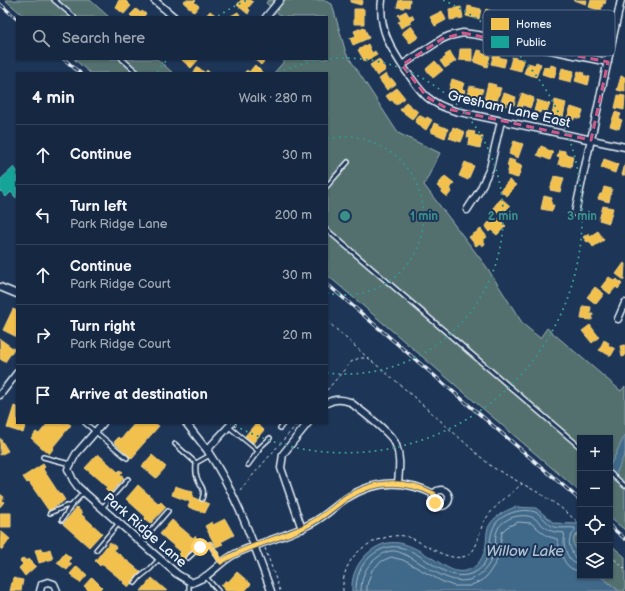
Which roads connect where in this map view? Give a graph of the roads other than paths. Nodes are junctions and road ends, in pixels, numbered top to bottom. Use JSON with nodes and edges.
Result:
{"nodes":[{"id":1,"x":54,"y":0,"type":"edge"},
{"id":2,"x":280,"y":0,"type":"edge"},
{"id":3,"x":382,"y":0,"type":"edge"},
{"id":4,"x":621,"y":0,"type":"edge"},
{"id":5,"x":158,"y":1,"type":"edge"},
{"id":6,"x":73,"y":16,"type":"edge"},
{"id":7,"x":173,"y":16,"type":"edge"},
{"id":8,"x":267,"y":16,"type":"edge"},
{"id":9,"x":615,"y":29,"type":"edge"},
{"id":10,"x":483,"y":36,"type":"edge"},
{"id":11,"x":579,"y":56,"type":"edge"},
{"id":12,"x":609,"y":56,"type":"edge"},
{"id":13,"x":123,"y":60,"type":"edge"},
{"id":14,"x":608,"y":62,"type":"junction"},
{"id":15,"x":402,"y":65,"type":"junction"},
{"id":16,"x":137,"y":72,"type":"edge"},
{"id":17,"x":501,"y":121,"type":"junction"},
{"id":18,"x":591,"y":140,"type":"junction"},
{"id":19,"x":625,"y":147,"type":"edge"},
{"id":20,"x":348,"y":162,"type":"dead end"},
{"id":21,"x":328,"y":185,"type":"edge"},
{"id":22,"x":467,"y":210,"type":"dead end"},
{"id":23,"x":576,"y":213,"type":"dead end"},
{"id":24,"x":328,"y":231,"type":"edge"},
{"id":25,"x":0,"y":287,"type":"edge"},
{"id":26,"x":16,"y":294,"type":"edge"},
{"id":27,"x":625,"y":303,"type":"edge"},
{"id":28,"x":618,"y":318,"type":"dead end"},
{"id":29,"x":16,"y":373,"type":"edge"},
{"id":30,"x":0,"y":395,"type":"edge"},
{"id":31,"x":328,"y":403,"type":"edge"},
{"id":32,"x":86,"y":424,"type":"edge"},
{"id":33,"x":102,"y":424,"type":"edge"},
{"id":34,"x":187,"y":424,"type":"edge"},
{"id":35,"x":283,"y":424,"type":"edge"},
{"id":36,"x":307,"y":424,"type":"edge"},
{"id":37,"x":230,"y":425,"type":"edge"},
{"id":38,"x":280,"y":428,"type":"dead end"},
{"id":39,"x":95,"y":432,"type":"junction"},
{"id":40,"x":270,"y":438,"type":"dead end"},
{"id":41,"x":175,"y":444,"type":"dead end"},
{"id":42,"x":577,"y":444,"type":"edge"},
{"id":43,"x":259,"y":450,"type":"junction"},
{"id":44,"x":208,"y":453,"type":"junction"},
{"id":45,"x":43,"y":457,"type":"dead end"},
{"id":46,"x":127,"y":458,"type":"dead end"},
{"id":47,"x":196,"y":463,"type":"junction"},
{"id":48,"x":70,"y":464,"type":"junction"},
{"id":49,"x":248,"y":465,"type":"dead end"},
{"id":50,"x":613,"y":475,"type":"edge"},
{"id":51,"x":128,"y":479,"type":"dead end"},
{"id":52,"x":398,"y":483,"type":"junction"},
{"id":53,"x":624,"y":484,"type":"edge"},
{"id":54,"x":84,"y":492,"type":"junction"},
{"id":55,"x":434,"y":494,"type":"dead end"},
{"id":56,"x":202,"y":499,"type":"dead end"},
{"id":57,"x":71,"y":506,"type":"junction"},
{"id":58,"x":102,"y":508,"type":"junction"},
{"id":59,"x":168,"y":511,"type":"dead end"},
{"id":60,"x":50,"y":513,"type":"dead end"},
{"id":61,"x":62,"y":520,"type":"dead end"},
{"id":62,"x":119,"y":523,"type":"junction"},
{"id":63,"x":302,"y":529,"type":"junction"},
{"id":64,"x":140,"y":542,"type":"junction"},
{"id":65,"x":255,"y":546,"type":"junction"},
{"id":66,"x":96,"y":550,"type":"dead end"},
{"id":67,"x":188,"y":558,"type":"dead end"},
{"id":68,"x":159,"y":559,"type":"junction"},
{"id":69,"x":221,"y":562,"type":"junction"},
{"id":70,"x":205,"y":576,"type":"junction"},
{"id":71,"x":189,"y":581,"type":"junction"},
{"id":72,"x":135,"y":583,"type":"dead end"},
{"id":73,"x":40,"y":591,"type":"edge"},
{"id":74,"x":57,"y":591,"type":"edge"},
{"id":75,"x":189,"y":591,"type":"edge"},
{"id":76,"x":218,"y":591,"type":"edge"},
{"id":77,"x":271,"y":591,"type":"edge"}],
"edges":[{"from":1,"to":6,"type":"lane"},
{"from":2,"to":8,"type":"street"},
{"from":3,"to":15,"type":"street","name":"Gresham Lane East"},
{"from":4,"to":9,"type":"street"},
{"from":5,"to":7,"type":"street"},
{"from":10,"to":15,"type":"street"},
{"from":11,"to":14,"type":"street"},
{"from":12,"to":14,"type":"street"},
{"from":13,"to":16,"type":"lane"},
{"from":14,"to":18,"type":"street"},
{"from":15,"to":17,"type":"street","name":"Gresham Lane East"},
{"from":17,"to":18,"type":"street","name":"Gresham Lane East"},
{"from":17,"to":22,"type":"street"},
{"from":18,"to":19,"type":"street","name":"Gresham Lane East"},
{"from":18,"to":23,"type":"street"},
{"from":20,"to":21,"type":"lane"},
{"from":24,"to":42,"type":"lane"},
{"from":25,"to":26,"type":"street"},
{"from":27,"to":28,"type":"street"},
{"from":29,"to":30,"type":"street"},
{"from":31,"to":52,"type":"street"},
{"from":32,"to":39,"type":"lane"},
{"from":33,"to":39,"type":"street"},
{"from":34,"to":44,"type":"street"},
{"from":35,"to":38,"type":"lane"},
{"from":36,"to":63,"type":"street"},
{"from":37,"to":43,"type":"lane"},
{"from":37,"to":44,"type":"street"},
{"from":39,"to":46,"type":"lane"},
{"from":39,"to":48,"type":"street"},
{"from":40,"to":43,"type":"lane"},
{"from":41,"to":47,"type":"lane"},
{"from":43,"to":49,"type":"lane"},
{"from":44,"to":47,"type":"lane"},
{"from":44,"to":65,"type":"street"},
{"from":45,"to":48,"type":"lane"},
{"from":47,"to":56,"type":"lane"},
{"from":48,"to":54,"type":"street","name":"Park Ridge Lane"},
{"from":50,"to":53,"type":"lane"},
{"from":51,"to":58,"type":"lane"},
{"from":52,"to":55,"type":"street","name":"Park Ridge Lane"},
{"from":52,"to":63,"type":"street","name":"Park Ridge Lane"},
{"from":54,"to":57,"type":"lane"},
{"from":54,"to":58,"type":"street","name":"Park Ridge Lane"},
{"from":57,"to":60,"type":"lane"},
{"from":57,"to":61,"type":"lane"},
{"from":58,"to":62,"type":"street","name":"Park Ridge Lane"},
{"from":59,"to":64,"type":"lane"},
{"from":62,"to":64,"type":"street","name":"Park Ridge Lane"},
{"from":62,"to":66,"type":"lane"},
{"from":63,"to":65,"type":"street","name":"Park Ridge Lane"},
{"from":64,"to":68,"type":"street","name":"Park Ridge Lane"},
{"from":65,"to":69,"type":"street","name":"Park Ridge Lane"},
{"from":65,"to":77,"type":"street"},
{"from":67,"to":69,"type":"lane"},
{"from":68,"to":71,"type":"street","name":"Park Ridge Lane"},
{"from":68,"to":72,"type":"lane"},
{"from":69,"to":70,"type":"street","name":"Park Ridge Lane"},
{"from":70,"to":71,"type":"street","name":"Park Ridge Lane"},
{"from":70,"to":76,"type":"lane"},
{"from":71,"to":75,"type":"lane"},
{"from":73,"to":74,"type":"street"}]}
